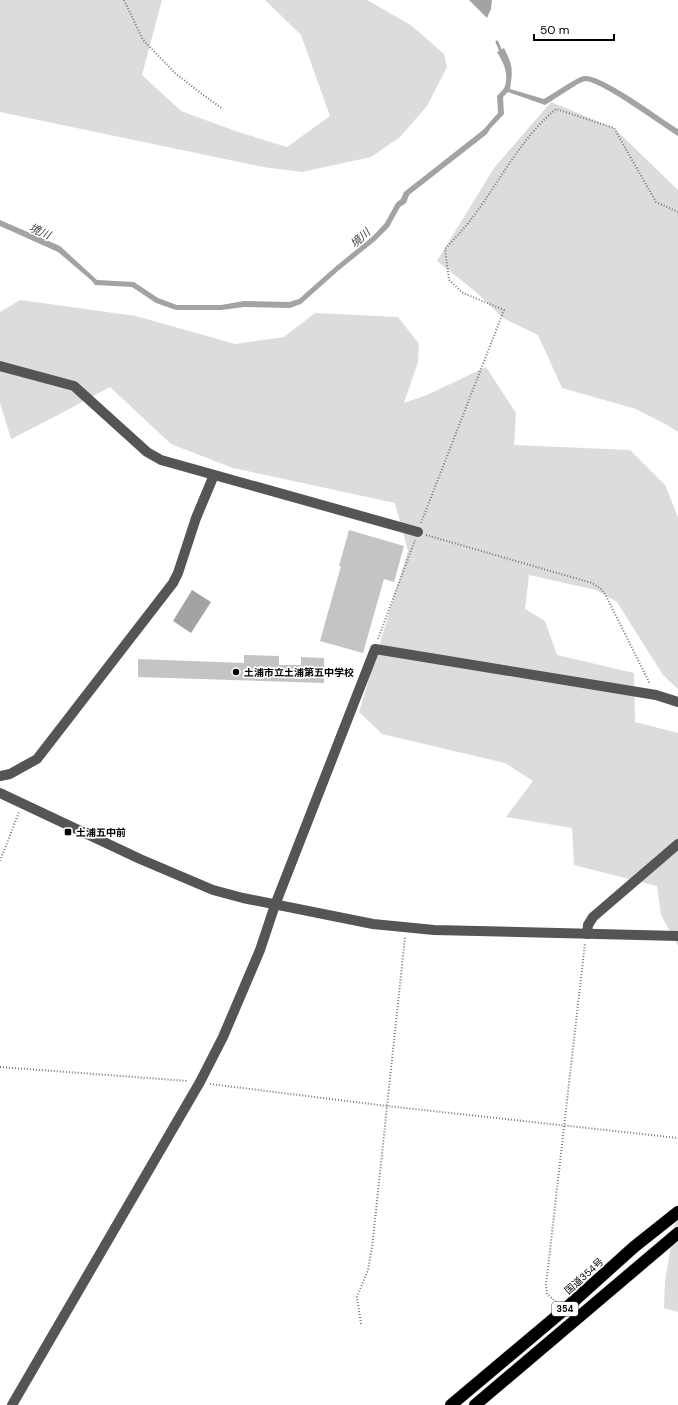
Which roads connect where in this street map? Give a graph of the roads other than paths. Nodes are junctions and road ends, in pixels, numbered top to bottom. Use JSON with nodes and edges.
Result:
{"nodes":[{"id":1,"x":0,"y":366,"type":"edge"},
{"id":2,"x":214,"y":475,"type":"junction"},
{"id":3,"x":418,"y":532,"type":"road end"},
{"id":4,"x":677,"y":701,"type":"edge"},
{"id":5,"x":0,"y":776,"type":"edge"},
{"id":6,"x":0,"y":793,"type":"edge"},
{"id":7,"x":678,"y":844,"type":"edge"},
{"id":8,"x":275,"y":905,"type":"junction"},
{"id":9,"x":586,"y":934,"type":"junction"},
{"id":10,"x":678,"y":936,"type":"edge"},
{"id":11,"x":678,"y":1212,"type":"edge"},
{"id":12,"x":678,"y":1233,"type":"edge"},
{"id":13,"x":12,"y":1405,"type":"edge"},
{"id":14,"x":451,"y":1405,"type":"edge"},
{"id":15,"x":475,"y":1405,"type":"edge"}],
"edges":[{"from":1,"to":2,"type":"street"},
{"from":2,"to":3,"type":"street"},
{"from":2,"to":5,"type":"street"},
{"from":4,"to":8,"type":"street"},
{"from":6,"to":8,"type":"street"},
{"from":7,"to":9,"type":"street"},
{"from":8,"to":9,"type":"street"},
{"from":8,"to":13,"type":"street"},
{"from":9,"to":10,"type":"street"},
{"from":11,"to":14,"type":"highway","name":"国道354号","number":"354"},
{"from":12,"to":15,"type":"highway","number":"354"}]}
